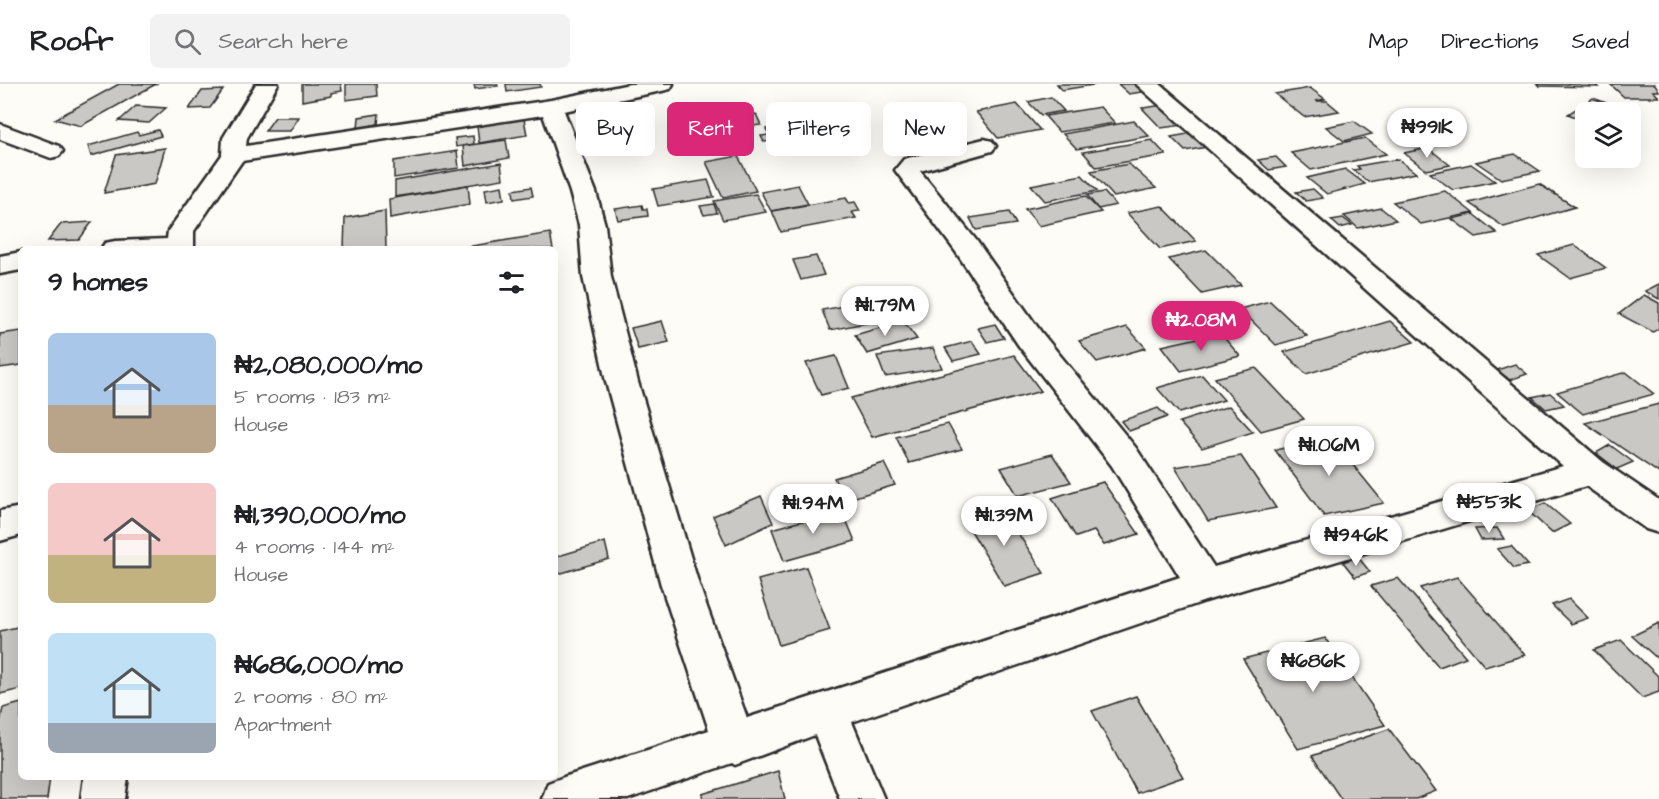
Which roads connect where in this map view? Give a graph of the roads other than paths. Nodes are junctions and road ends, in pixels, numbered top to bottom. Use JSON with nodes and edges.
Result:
{"nodes":[{"id":1,"x":267,"y":84,"type":"edge"},
{"id":2,"x":662,"y":84,"type":"edge"},
{"id":3,"x":1147,"y":84,"type":"edge"},
{"id":4,"x":551,"y":107,"type":"junction"},
{"id":5,"x":0,"y":131,"type":"edge"},
{"id":6,"x":984,"y":146,"type":"dead end"},
{"id":7,"x":51,"y":151,"type":"dead end"},
{"id":8,"x":234,"y":154,"type":"junction"},
{"id":9,"x":180,"y":246,"type":"edge"},
{"id":10,"x":18,"y":262,"type":"edge"},
{"id":11,"x":0,"y":265,"type":"edge"},
{"id":12,"x":1591,"y":471,"type":"junction"},
{"id":13,"x":1659,"y":519,"type":"edge"},
{"id":14,"x":18,"y":522,"type":"edge"},
{"id":15,"x":0,"y":526,"type":"edge"},
{"id":16,"x":1205,"y":585,"type":"junction"},
{"id":17,"x":827,"y":711,"type":"junction"},
{"id":18,"x":735,"y":744,"type":"junction"},
{"id":19,"x":106,"y":780,"type":"edge"},
{"id":20,"x":103,"y":799,"type":"edge"},
{"id":21,"x":564,"y":799,"type":"edge"},
{"id":22,"x":862,"y":799,"type":"edge"}],
"edges":[{"from":1,"to":8,"type":"street"},
{"from":2,"to":4,"type":"street"},
{"from":3,"to":12,"type":"street"},
{"from":4,"to":8,"type":"street"},
{"from":4,"to":18,"type":"street"},
{"from":5,"to":7,"type":"street"},
{"from":6,"to":16,"type":"street"},
{"from":8,"to":9,"type":"street"},
{"from":10,"to":11,"type":"street"},
{"from":12,"to":13,"type":"street"},
{"from":12,"to":16,"type":"street"},
{"from":14,"to":15,"type":"street"},
{"from":16,"to":17,"type":"street"},
{"from":17,"to":18,"type":"street"},
{"from":17,"to":22,"type":"street"},
{"from":18,"to":21,"type":"street"},
{"from":19,"to":20,"type":"street"}]}
